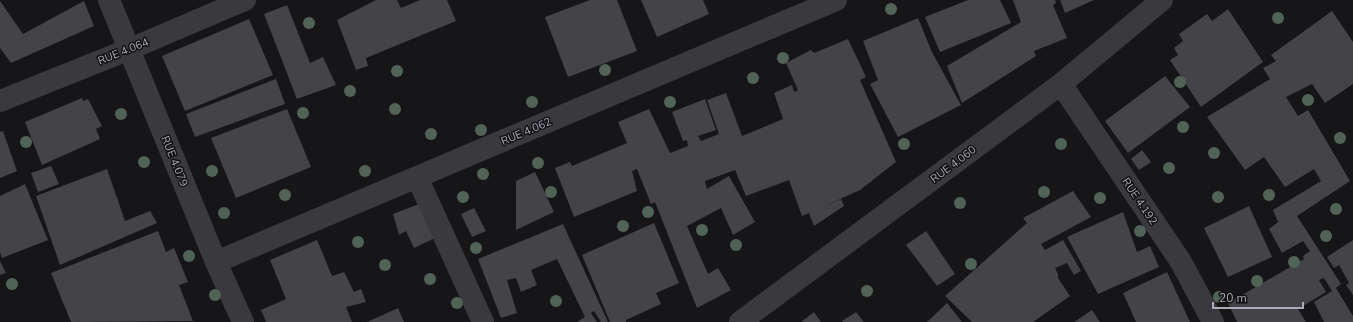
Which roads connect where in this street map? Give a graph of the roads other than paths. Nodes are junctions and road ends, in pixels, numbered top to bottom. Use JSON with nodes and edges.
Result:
{"nodes":[{"id":1,"x":110,"y":0,"type":"edge"},
{"id":2,"x":245,"y":0,"type":"edge"},
{"id":3,"x":836,"y":0,"type":"edge"},
{"id":4,"x":1162,"y":0,"type":"edge"},
{"id":5,"x":130,"y":48,"type":"junction"},
{"id":6,"x":1061,"y":84,"type":"junction"},
{"id":7,"x":0,"y":101,"type":"edge"},
{"id":8,"x":418,"y":177,"type":"junction"},
{"id":9,"x":216,"y":262,"type":"junction"},
{"id":10,"x":243,"y":322,"type":"edge"},
{"id":11,"x":484,"y":322,"type":"edge"},
{"id":12,"x":740,"y":322,"type":"edge"},
{"id":13,"x":1214,"y":322,"type":"edge"}],
"edges":[{"from":1,"to":5,"type":"street","name":"RUE 4.079"},
{"from":2,"to":5,"type":"street","name":"RUE 4.064"},
{"from":3,"to":8,"type":"street","name":"RUE 4.062"},
{"from":4,"to":6,"type":"street","name":"RUE 4.060"},
{"from":5,"to":7,"type":"street","name":"RUE 4.064"},
{"from":5,"to":9,"type":"street","name":"RUE 4.079"},
{"from":6,"to":12,"type":"street","name":"RUE 4.060"},
{"from":6,"to":13,"type":"street","name":"RUE 4.192"},
{"from":8,"to":9,"type":"street","name":"RUE 4.062"},
{"from":8,"to":11,"type":"street"},
{"from":9,"to":10,"type":"street","name":"RUE 4.079"}]}
